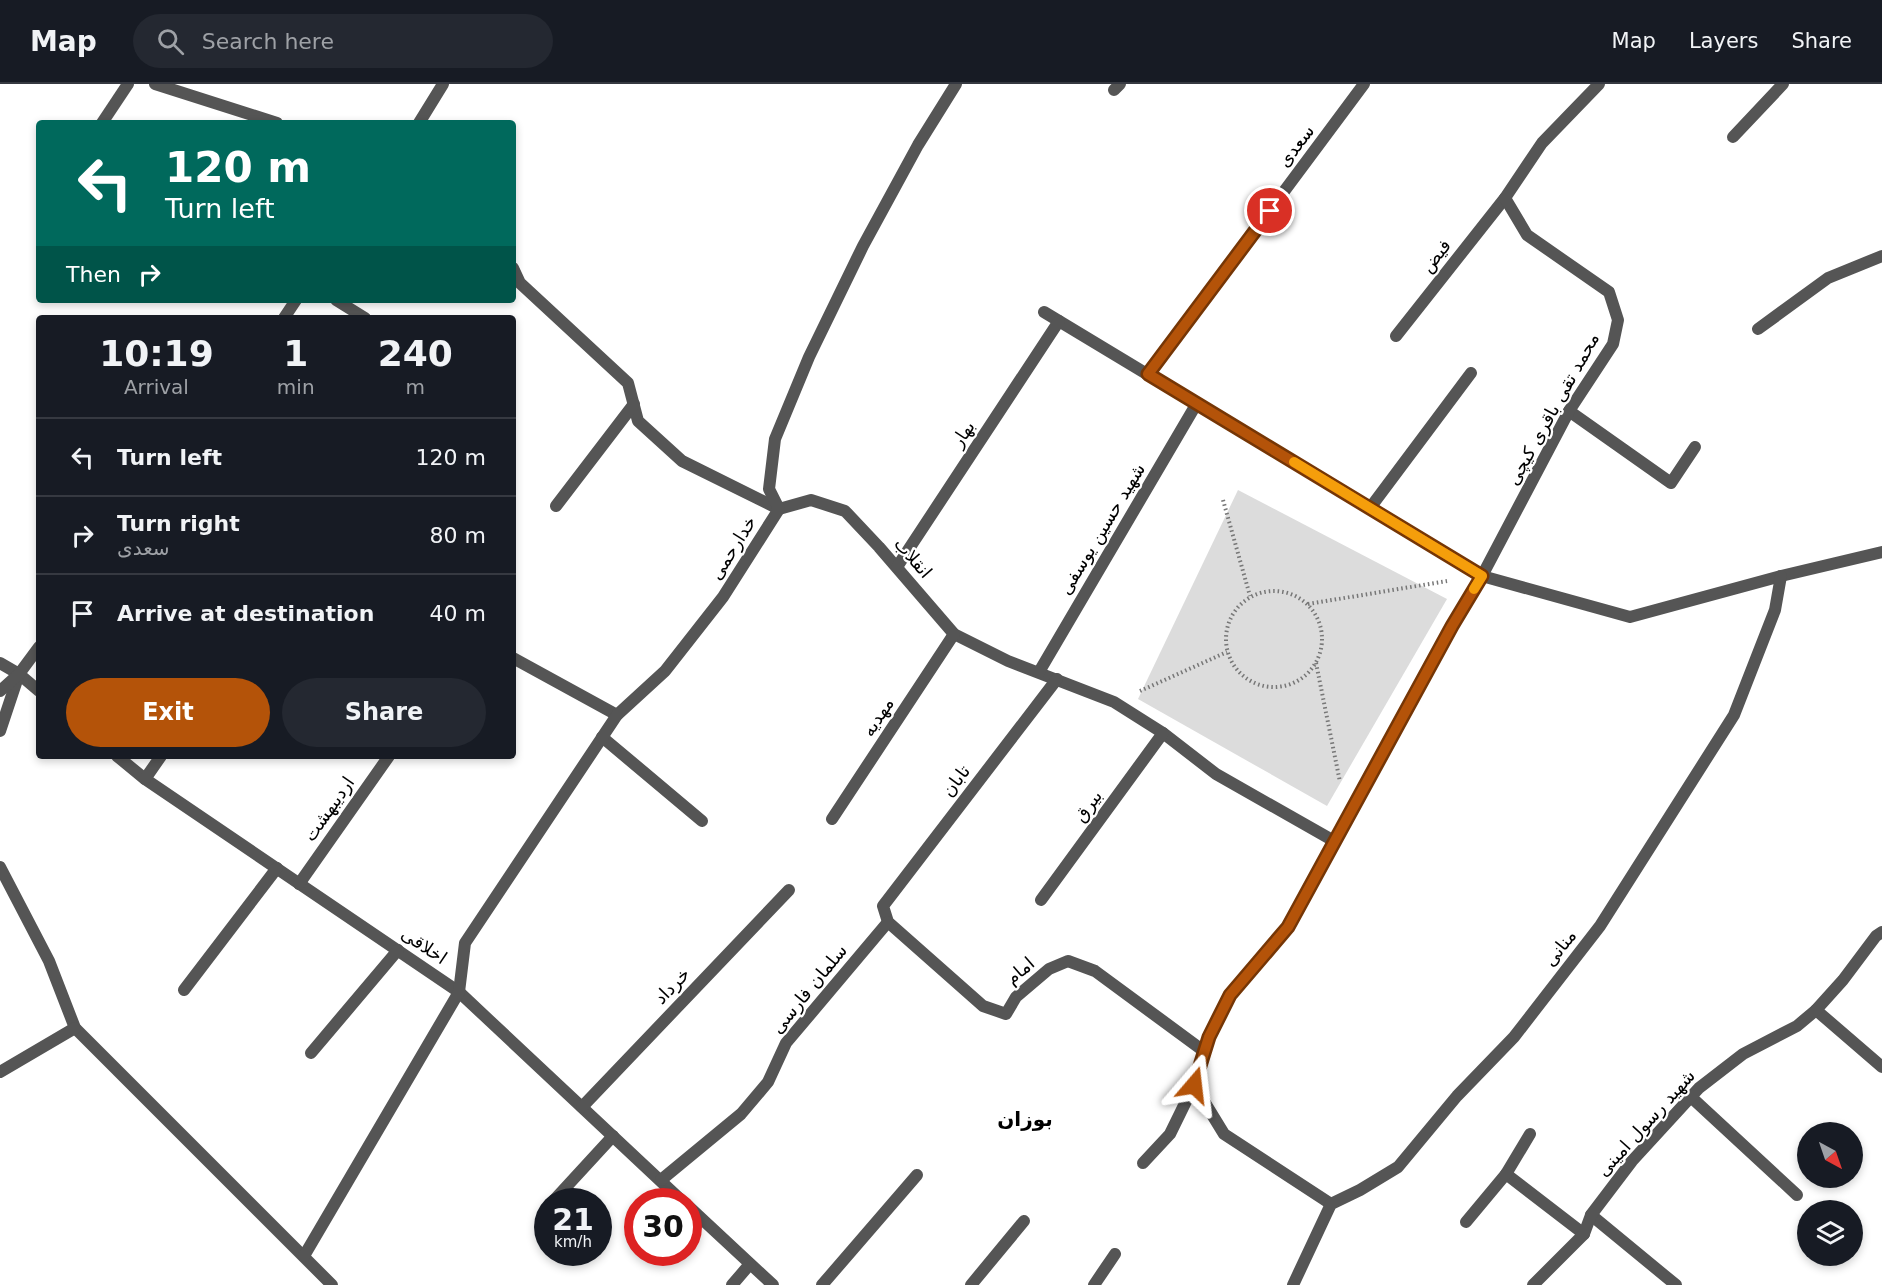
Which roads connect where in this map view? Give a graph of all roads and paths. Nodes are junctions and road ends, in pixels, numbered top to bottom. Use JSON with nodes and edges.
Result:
{"nodes":[{"id":1,"x":128,"y":84,"type":"edge"},
{"id":2,"x":155,"y":84,"type":"edge"},
{"id":3,"x":443,"y":84,"type":"edge"},
{"id":4,"x":956,"y":84,"type":"edge"},
{"id":5,"x":1364,"y":84,"type":"edge"},
{"id":6,"x":1599,"y":84,"type":"edge"},
{"id":7,"x":1784,"y":84,"type":"edge"},
{"id":8,"x":104,"y":120,"type":"edge"},
{"id":9,"x":268,"y":120,"type":"edge"},
{"id":10,"x":421,"y":120,"type":"edge"},
{"id":11,"x":1733,"y":137,"type":"dead end"},
{"id":12,"x":1505,"y":198,"type":"junction"},
{"id":13,"x":1882,"y":256,"type":"edge"},
{"id":14,"x":516,"y":274,"type":"edge"},
{"id":15,"x":341,"y":303,"type":"edge"},
{"id":16,"x":1044,"y":312,"type":"dead end"},
{"id":17,"x":359,"y":315,"type":"edge"},
{"id":18,"x":1059,"y":321,"type":"junction"},
{"id":19,"x":1758,"y":329,"type":"dead end"},
{"id":20,"x":1396,"y":336,"type":"dead end"},
{"id":21,"x":1471,"y":373,"type":"dead end"},
{"id":22,"x":1148,"y":374,"type":"junction"},
{"id":23,"x":1197,"y":403,"type":"junction"},
{"id":24,"x":634,"y":404,"type":"junction"},
{"id":25,"x":1569,"y":411,"type":"junction"},
{"id":26,"x":1695,"y":447,"type":"dead end"},
{"id":27,"x":1223,"y":500,"type":"dead end"},
{"id":28,"x":556,"y":506,"type":"dead end"},
{"id":29,"x":1370,"y":508,"type":"junction"},
{"id":30,"x":779,"y":509,"type":"junction"},
{"id":31,"x":1882,"y":552,"type":"edge"},
{"id":32,"x":897,"y":567,"type":"junction"},
{"id":33,"x":1482,"y":576,"type":"junction"},
{"id":34,"x":1781,"y":576,"type":"junction"},
{"id":35,"x":1250,"y":597,"type":"junction"},
{"id":36,"x":1308,"y":604,"type":"junction"},
{"id":37,"x":954,"y":634,"type":"junction"},
{"id":38,"x":36,"y":651,"type":"edge"},
{"id":39,"x":1227,"y":652,"type":"junction"},
{"id":40,"x":516,"y":659,"type":"edge"},
{"id":41,"x":1316,"y":662,"type":"junction"},
{"id":42,"x":0,"y":663,"type":"edge"},
{"id":43,"x":1039,"y":672,"type":"junction"},
{"id":44,"x":19,"y":674,"type":"junction"},
{"id":45,"x":1057,"y":679,"type":"junction"},
{"id":46,"x":36,"y":688,"type":"edge"},
{"id":47,"x":0,"y":691,"type":"edge"},
{"id":48,"x":1114,"y":702,"type":"junction"},
{"id":49,"x":617,"y":715,"type":"junction"},
{"id":50,"x":0,"y":731,"type":"edge"},
{"id":51,"x":1163,"y":733,"type":"junction"},
{"id":52,"x":602,"y":737,"type":"junction"},
{"id":53,"x":121,"y":759,"type":"edge"},
{"id":54,"x":159,"y":759,"type":"edge"},
{"id":55,"x":387,"y":759,"type":"edge"},
{"id":56,"x":145,"y":779,"type":"junction"},
{"id":57,"x":832,"y":819,"type":"dead end"},
{"id":58,"x":1347,"y":819,"type":"junction"},
{"id":59,"x":702,"y":821,"type":"dead end"},
{"id":60,"x":1334,"y":841,"type":"junction"},
{"id":61,"x":0,"y":867,"type":"edge"},
{"id":62,"x":277,"y":868,"type":"junction"},
{"id":63,"x":299,"y":884,"type":"junction"},
{"id":64,"x":789,"y":890,"type":"dead end"},
{"id":65,"x":1041,"y":900,"type":"dead end"},
{"id":66,"x":888,"y":922,"type":"junction"},
{"id":67,"x":1882,"y":932,"type":"edge"},
{"id":68,"x":398,"y":950,"type":"junction"},
{"id":69,"x":184,"y":990,"type":"dead end"},
{"id":70,"x":459,"y":992,"type":"junction"},
{"id":71,"x":1816,"y":1010,"type":"junction"},
{"id":72,"x":75,"y":1028,"type":"junction"},
{"id":73,"x":1205,"y":1052,"type":"junction"},
{"id":74,"x":311,"y":1053,"type":"dead end"},
{"id":75,"x":1882,"y":1067,"type":"edge"},
{"id":76,"x":0,"y":1072,"type":"edge"},
{"id":77,"x":1194,"y":1085,"type":"junction"},
{"id":78,"x":1691,"y":1097,"type":"junction"},
{"id":79,"x":582,"y":1107,"type":"junction"},
{"id":80,"x":1530,"y":1134,"type":"dead end"},
{"id":81,"x":613,"y":1136,"type":"junction"},
{"id":82,"x":1143,"y":1163,"type":"dead end"},
{"id":83,"x":1506,"y":1174,"type":"junction"},
{"id":84,"x":916,"y":1175,"type":"dead end"},
{"id":85,"x":661,"y":1180,"type":"junction"},
{"id":86,"x":565,"y":1188,"type":"edge"},
{"id":87,"x":669,"y":1188,"type":"edge"},
{"id":88,"x":1797,"y":1195,"type":"dead end"},
{"id":89,"x":1331,"y":1204,"type":"junction"},
{"id":90,"x":1591,"y":1215,"type":"junction"},
{"id":91,"x":702,"y":1219,"type":"edge"},
{"id":92,"x":1024,"y":1221,"type":"dead end"},
{"id":93,"x":1466,"y":1222,"type":"dead end"},
{"id":94,"x":1584,"y":1234,"type":"junction"},
{"id":95,"x":1115,"y":1254,"type":"dead end"},
{"id":96,"x":304,"y":1256,"type":"junction"},
{"id":97,"x":750,"y":1264,"type":"junction"},
{"id":98,"x":332,"y":1285,"type":"edge"},
{"id":99,"x":732,"y":1285,"type":"edge"},
{"id":100,"x":772,"y":1285,"type":"edge"},
{"id":101,"x":822,"y":1285,"type":"edge"},
{"id":102,"x":971,"y":1285,"type":"edge"},
{"id":103,"x":1094,"y":1285,"type":"edge"},
{"id":104,"x":1293,"y":1285,"type":"edge"},
{"id":105,"x":1533,"y":1285,"type":"edge"},
{"id":106,"x":1676,"y":1285,"type":"edge"}],
"edges":[{"from":1,"to":8,"type":"street"},
{"from":2,"to":9,"type":"street"},
{"from":3,"to":10,"type":"street"},
{"from":4,"to":30,"type":"street","name":"خدارحمی"},
{"from":5,"to":22,"type":"street","name":"سعدی"},
{"from":6,"to":12,"type":"street"},
{"from":7,"to":11,"type":"street"},
{"from":12,"to":20,"type":"street","name":"فیض"},
{"from":12,"to":25,"type":"street","name":"محمد تقی باقری کیچی"},
{"from":13,"to":19,"type":"street"},
{"from":14,"to":24,"type":"street"},
{"from":15,"to":17,"type":"street"},
{"from":16,"to":18,"type":"street"},
{"from":18,"to":22,"type":"street"},
{"from":18,"to":32,"type":"street","name":"بهار"},
{"from":21,"to":29,"type":"street"},
{"from":22,"to":23,"type":"street"},
{"from":23,"to":29,"type":"street"},
{"from":23,"to":43,"type":"street","name":"شهید حسین یوسفی"},
{"from":24,"to":28,"type":"street"},
{"from":24,"to":30,"type":"street"},
{"from":25,"to":26,"type":"street"},
{"from":25,"to":33,"type":"street","name":"محمد تقی باقری کیچی"},
{"from":27,"to":35,"type":"path"},
{"from":29,"to":33,"type":"street"},
{"from":30,"to":32,"type":"street","name":"انقلاب"},
{"from":30,"to":49,"type":"street","name":"خدارحمی"},
{"from":31,"to":34,"type":"street"},
{"from":32,"to":37,"type":"street","name":"انقلاب"},
{"from":33,"to":34,"type":"street"},
{"from":33,"to":36,"type":"path"},
{"from":33,"to":58,"type":"street"},
{"from":34,"to":89,"type":"street","name":"منانی"},
{"from":35,"to":36,"type":"path"},
{"from":35,"to":39,"type":"path"},
{"from":36,"to":41,"type":"path"},
{"from":37,"to":43,"type":"street","name":"انقلاب"},
{"from":37,"to":57,"type":"street","name":"مهدیه"},
{"from":38,"to":44,"type":"street"},
{"from":39,"to":41,"type":"path"},
{"from":39,"to":48,"type":"path"},
{"from":40,"to":49,"type":"street"},
{"from":41,"to":58,"type":"path"},
{"from":42,"to":44,"type":"street"},
{"from":43,"to":45,"type":"street","name":"انقلاب"},
{"from":44,"to":46,"type":"street"},
{"from":44,"to":47,"type":"street"},
{"from":44,"to":50,"type":"street"},
{"from":45,"to":48,"type":"street","name":"انقلاب"},
{"from":45,"to":66,"type":"street","name":"تابان"},
{"from":48,"to":51,"type":"street","name":"انقلاب"},
{"from":49,"to":52,"type":"street","name":"خدارحمی"},
{"from":51,"to":60,"type":"street","name":"انقلاب"},
{"from":51,"to":65,"type":"street","name":"بیرق"},
{"from":52,"to":59,"type":"street"},
{"from":52,"to":70,"type":"street","name":"خدارحمی"},
{"from":53,"to":56,"type":"street","name":"اخلاقی"},
{"from":54,"to":56,"type":"street"},
{"from":55,"to":63,"type":"street","name":"اردیبهشت"},
{"from":56,"to":62,"type":"street","name":"اخلاقی"},
{"from":58,"to":60,"type":"street"},
{"from":60,"to":73,"type":"street"},
{"from":61,"to":72,"type":"street"},
{"from":62,"to":63,"type":"street","name":"اخلاقی"},
{"from":62,"to":69,"type":"street"},
{"from":63,"to":68,"type":"street","name":"اخلاقی"},
{"from":64,"to":79,"type":"street","name":"خرداد"},
{"from":66,"to":73,"type":"street","name":"امام"},
{"from":66,"to":85,"type":"street","name":"سلمان فارسی"},
{"from":67,"to":71,"type":"street","name":"شهید رسول امینی"},
{"from":68,"to":70,"type":"street","name":"اخلاقی"},
{"from":68,"to":74,"type":"street"},
{"from":70,"to":79,"type":"street","name":"اخلاقی"},
{"from":70,"to":96,"type":"street"},
{"from":71,"to":75,"type":"street"},
{"from":71,"to":78,"type":"street","name":"شهید رسول امینی"},
{"from":72,"to":76,"type":"street"},
{"from":72,"to":96,"type":"street"},
{"from":73,"to":77,"type":"street"},
{"from":77,"to":82,"type":"street"},
{"from":77,"to":89,"type":"street"},
{"from":78,"to":88,"type":"street"},
{"from":78,"to":90,"type":"street","name":"شهید رسول امینی"},
{"from":79,"to":81,"type":"street","name":"اخلاقی"},
{"from":80,"to":83,"type":"street"},
{"from":81,"to":85,"type":"street","name":"اخلاقی"},
{"from":81,"to":86,"type":"street"},
{"from":83,"to":93,"type":"street"},
{"from":83,"to":94,"type":"street"},
{"from":84,"to":101,"type":"street"},
{"from":85,"to":87,"type":"street","name":"اخلاقی"},
{"from":89,"to":104,"type":"street"},
{"from":90,"to":94,"type":"street","name":"شهید رسول امینی"},
{"from":90,"to":106,"type":"street"},
{"from":91,"to":97,"type":"street"},
{"from":92,"to":102,"type":"street"},
{"from":94,"to":105,"type":"street","name":"شهید رسول امینی"},
{"from":95,"to":103,"type":"street"},
{"from":96,"to":98,"type":"street"},
{"from":97,"to":99,"type":"street"},
{"from":97,"to":100,"type":"street"}]}
